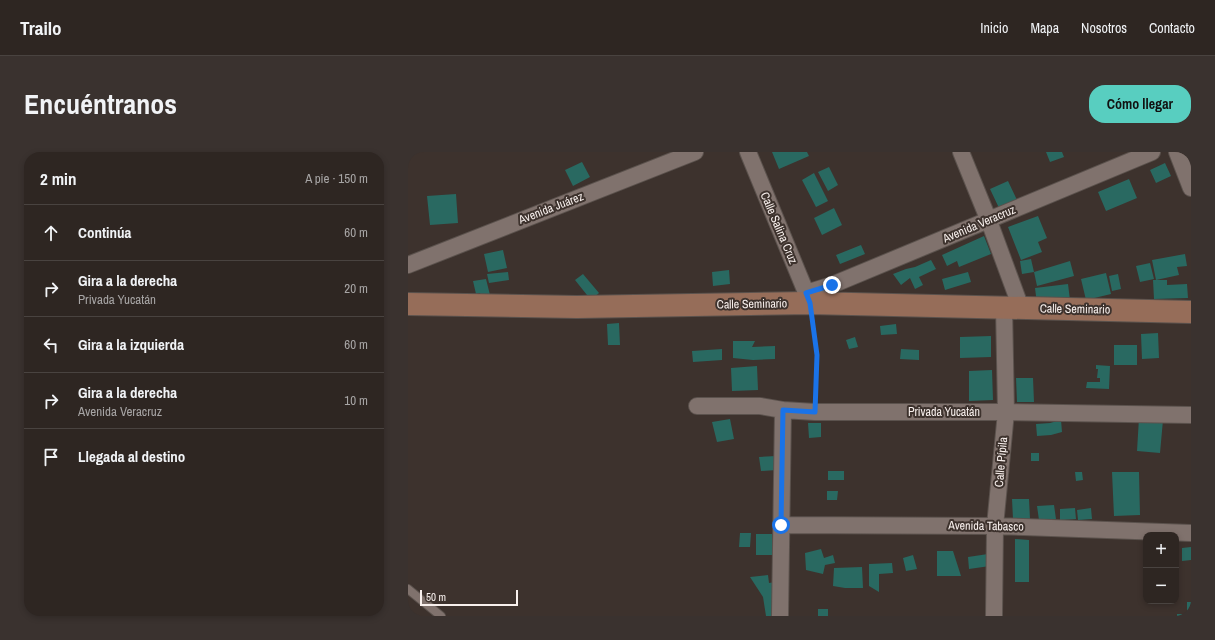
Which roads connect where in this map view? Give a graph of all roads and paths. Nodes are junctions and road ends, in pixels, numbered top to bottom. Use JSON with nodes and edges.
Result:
{"nodes":[{"id":1,"x":695,"y":152,"type":"edge"},
{"id":2,"x":748,"y":152,"type":"edge"},
{"id":3,"x":961,"y":152,"type":"edge"},
{"id":4,"x":1152,"y":152,"type":"edge"},
{"id":5,"x":1177,"y":152,"type":"edge"},
{"id":6,"x":1191,"y":188,"type":"edge"},
{"id":7,"x":989,"y":220,"type":"junction"},
{"id":8,"x":408,"y":265,"type":"edge"},
{"id":9,"x":808,"y":298,"type":"junction"},
{"id":10,"x":408,"y":304,"type":"edge"},
{"id":11,"x":1013,"y":308,"type":"junction"},
{"id":12,"x":1191,"y":312,"type":"edge"},
{"id":13,"x":697,"y":406,"type":"dead end"},
{"id":14,"x":783,"y":410,"type":"junction"},
{"id":15,"x":815,"y":412,"type":"junction"},
{"id":16,"x":1006,"y":412,"type":"junction"},
{"id":17,"x":1191,"y":415,"type":"edge"},
{"id":18,"x":781,"y":525,"type":"junction"},
{"id":19,"x":995,"y":526,"type":"junction"},
{"id":20,"x":1191,"y":533,"type":"edge"},
{"id":21,"x":408,"y":589,"type":"edge"},
{"id":22,"x":441,"y":616,"type":"edge"},
{"id":23,"x":780,"y":616,"type":"edge"},
{"id":24,"x":994,"y":616,"type":"edge"}],
"edges":[{"from":1,"to":8,"type":"street","name":"Avenida Juárez"},
{"from":2,"to":9,"type":"street","name":"Calle Salina Cruz"},
{"from":3,"to":7,"type":"street","name":"Calle Pípila"},
{"from":4,"to":7,"type":"street","name":"Avenida Veracruz"},
{"from":5,"to":6,"type":"street"},
{"from":7,"to":9,"type":"street","name":"Avenida Veracruz"},
{"from":7,"to":11,"type":"street","name":"Calle Pípila"},
{"from":9,"to":10,"type":"street","name":"Calle Seminario"},
{"from":9,"to":11,"type":"street","name":"Calle Seminario"},
{"from":9,"to":15,"type":"path"},
{"from":11,"to":12,"type":"street","name":"Calle Seminario"},
{"from":11,"to":16,"type":"street","name":"Calle Pípila"},
{"from":13,"to":14,"type":"street","name":"Privada Yucatán"},
{"from":14,"to":15,"type":"street","name":"Privada Yucatán"},
{"from":14,"to":18,"type":"street"},
{"from":15,"to":16,"type":"street","name":"Privada Yucatán"},
{"from":16,"to":17,"type":"street","name":"Privada Yucatán"},
{"from":16,"to":19,"type":"street","name":"Calle Pípila"},
{"from":18,"to":19,"type":"street","name":"Avenida Tabasco"},
{"from":18,"to":23,"type":"street"},
{"from":19,"to":20,"type":"street","name":"Avenida Tabasco"},
{"from":19,"to":24,"type":"street","name":"Calle Pípila"},
{"from":21,"to":22,"type":"lane"}]}
